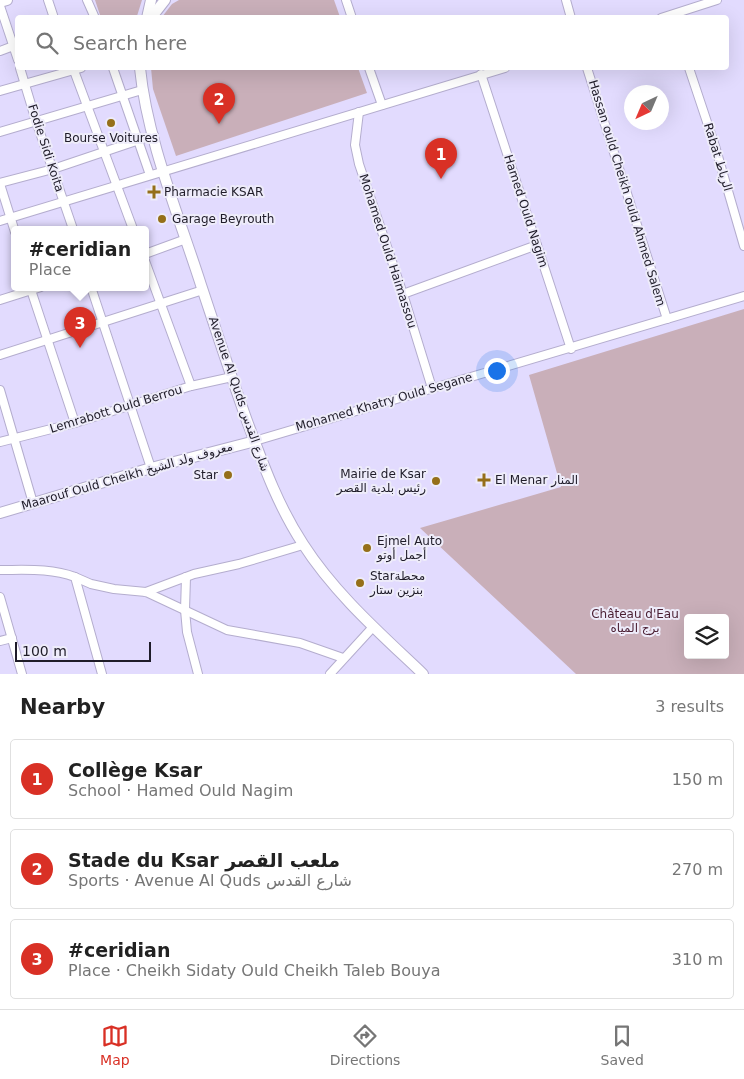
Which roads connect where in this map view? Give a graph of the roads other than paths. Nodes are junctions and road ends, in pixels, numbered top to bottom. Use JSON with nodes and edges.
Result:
{"nodes":[{"id":1,"x":7,"y":0,"type":"edge"},
{"id":2,"x":48,"y":0,"type":"edge"},
{"id":3,"x":87,"y":0,"type":"edge"},
{"id":4,"x":151,"y":0,"type":"edge"},
{"id":5,"x":165,"y":0,"type":"edge"},
{"id":6,"x":346,"y":0,"type":"edge"},
{"id":7,"x":566,"y":0,"type":"edge"},
{"id":8,"x":717,"y":0,"type":"edge"},
{"id":9,"x":0,"y":4,"type":"edge"},
{"id":10,"x":53,"y":15,"type":"edge"},
{"id":11,"x":94,"y":15,"type":"edge"},
{"id":12,"x":149,"y":15,"type":"edge"},
{"id":13,"x":152,"y":15,"type":"edge"},
{"id":14,"x":351,"y":15,"type":"edge"},
{"id":15,"x":570,"y":15,"type":"edge"},
{"id":16,"x":675,"y":15,"type":"edge"},
{"id":17,"x":15,"y":45,"type":"edge"},
{"id":18,"x":0,"y":51,"type":"edge"},
{"id":19,"x":21,"y":70,"type":"edge"},
{"id":20,"x":69,"y":70,"type":"edge"},
{"id":21,"x":77,"y":70,"type":"edge"},
{"id":22,"x":114,"y":70,"type":"edge"},
{"id":23,"x":140,"y":70,"type":"edge"},
{"id":24,"x":370,"y":70,"type":"edge"},
{"id":25,"x":497,"y":70,"type":"edge"},
{"id":26,"x":589,"y":70,"type":"edge"},
{"id":27,"x":690,"y":70,"type":"edge"},
{"id":28,"x":481,"y":74,"type":"junction"},
{"id":29,"x":25,"y":83,"type":"junction"},
{"id":30,"x":0,"y":90,"type":"edge"},
{"id":31,"x":142,"y":90,"type":"junction"},
{"id":32,"x":122,"y":96,"type":"junction"},
{"id":33,"x":87,"y":105,"type":"junction"},
{"id":34,"x":382,"y":105,"type":"junction"},
{"id":35,"x":359,"y":112,"type":"junction"},
{"id":36,"x":36,"y":121,"type":"junction"},
{"id":37,"x":0,"y":132,"type":"edge"},
{"id":38,"x":154,"y":135,"type":"junction"},
{"id":39,"x":138,"y":141,"type":"junction"},
{"id":40,"x":105,"y":153,"type":"junction"},
{"id":41,"x":53,"y":169,"type":"junction"},
{"id":42,"x":164,"y":171,"type":"junction"},
{"id":43,"x":150,"y":175,"type":"junction"},
{"id":44,"x":0,"y":183,"type":"edge"},
{"id":45,"x":117,"y":185,"type":"junction"},
{"id":46,"x":64,"y":201,"type":"junction"},
{"id":47,"x":11,"y":218,"type":"junction"},
{"id":48,"x":0,"y":221,"type":"edge"},
{"id":49,"x":13,"y":226,"type":"edge"},
{"id":50,"x":72,"y":226,"type":"edge"},
{"id":51,"x":132,"y":226,"type":"edge"},
{"id":52,"x":186,"y":239,"type":"junction"},
{"id":53,"x":537,"y":245,"type":"junction"},
{"id":54,"x":744,"y":246,"type":"edge"},
{"id":55,"x":149,"y":253,"type":"edge"},
{"id":56,"x":149,"y":271,"type":"edge"},
{"id":57,"x":203,"y":290,"type":"junction"},
{"id":58,"x":22,"y":291,"type":"edge"},
{"id":59,"x":31,"y":291,"type":"edge"},
{"id":60,"x":92,"y":291,"type":"edge"},
{"id":61,"x":403,"y":294,"type":"junction"},
{"id":62,"x":744,"y":296,"type":"edge"},
{"id":63,"x":0,"y":300,"type":"edge"},
{"id":64,"x":162,"y":304,"type":"junction"},
{"id":65,"x":667,"y":319,"type":"junction"},
{"id":66,"x":102,"y":323,"type":"junction"},
{"id":67,"x":47,"y":341,"type":"junction"},
{"id":68,"x":571,"y":349,"type":"junction"},
{"id":69,"x":0,"y":355,"type":"edge"},
{"id":70,"x":232,"y":377,"type":"junction"},
{"id":71,"x":191,"y":386,"type":"junction"},
{"id":72,"x":432,"y":388,"type":"junction"},
{"id":73,"x":0,"y":390,"type":"edge"},
{"id":74,"x":131,"y":406,"type":"junction"},
{"id":75,"x":75,"y":423,"type":"junction"},
{"id":76,"x":15,"y":438,"type":"junction"},
{"id":77,"x":254,"y":441,"type":"junction"},
{"id":78,"x":0,"y":442,"type":"edge"},
{"id":79,"x":151,"y":468,"type":"junction"},
{"id":80,"x":33,"y":503,"type":"junction"},
{"id":81,"x":0,"y":512,"type":"edge"},
{"id":82,"x":303,"y":545,"type":"junction"},
{"id":83,"x":0,"y":570,"type":"edge"},
{"id":84,"x":186,"y":576,"type":"junction"},
{"id":85,"x":76,"y":578,"type":"junction"},
{"id":86,"x":146,"y":592,"type":"junction"},
{"id":87,"x":0,"y":596,"type":"edge"},
{"id":88,"x":184,"y":610,"type":"junction"},
{"id":89,"x":374,"y":627,"type":"junction"},
{"id":90,"x":12,"y":638,"type":"junction"},
{"id":91,"x":0,"y":641,"type":"edge"},
{"id":92,"x":344,"y":658,"type":"junction"},
{"id":93,"x":22,"y":674,"type":"edge"},
{"id":94,"x":102,"y":674,"type":"edge"},
{"id":95,"x":198,"y":674,"type":"edge"},
{"id":96,"x":330,"y":674,"type":"edge"},
{"id":97,"x":424,"y":674,"type":"edge"}],
"edges":[{"from":1,"to":9,"type":"street"},
{"from":2,"to":10,"type":"street"},
{"from":3,"to":11,"type":"street"},
{"from":4,"to":12,"type":"street"},
{"from":5,"to":13,"type":"street"},
{"from":6,"to":14,"type":"street"},
{"from":7,"to":15,"type":"street"},
{"from":8,"to":16,"type":"street"},
{"from":9,"to":17,"type":"street"},
{"from":17,"to":18,"type":"street"},
{"from":19,"to":29,"type":"street","name":"Fodie Sidi Koita"},
{"from":20,"to":29,"type":"street"},
{"from":21,"to":33,"type":"street"},
{"from":22,"to":32,"type":"street"},
{"from":23,"to":31,"type":"street","name":"Avenue Al Quds شارع القدس"},
{"from":24,"to":34,"type":"street"},
{"from":25,"to":28,"type":"street"},
{"from":26,"to":65,"type":"street","name":"Hassan ould Cheikh ould Ahmed Salem"},
{"from":27,"to":54,"type":"street","name":"Rabat الرباط"},
{"from":28,"to":34,"type":"street"},
{"from":28,"to":53,"type":"street","name":"Hamed Ould Nagim"},
{"from":29,"to":30,"type":"street"},
{"from":29,"to":36,"type":"street","name":"Fodie Sidi Koita"},
{"from":31,"to":32,"type":"street"},
{"from":31,"to":38,"type":"street","name":"Avenue Al Quds شارع القدس"},
{"from":32,"to":33,"type":"street"},
{"from":32,"to":39,"type":"street"},
{"from":33,"to":36,"type":"street"},
{"from":33,"to":40,"type":"street"},
{"from":34,"to":35,"type":"street"},
{"from":35,"to":42,"type":"street"},
{"from":35,"to":61,"type":"street","name":"Mohamed Ould Haimassou"},
{"from":36,"to":37,"type":"street"},
{"from":36,"to":41,"type":"street","name":"Fodie Sidi Koita"},
{"from":38,"to":39,"type":"street"},
{"from":38,"to":42,"type":"street","name":"Avenue Al Quds شارع القدس"},
{"from":39,"to":40,"type":"street"},
{"from":39,"to":43,"type":"street"},
{"from":40,"to":41,"type":"street"},
{"from":40,"to":45,"type":"street"},
{"from":41,"to":44,"type":"street"},
{"from":41,"to":46,"type":"street","name":"Fodie Sidi Koita"},
{"from":42,"to":43,"type":"street"},
{"from":42,"to":52,"type":"street","name":"Avenue Al Quds شارع القدس"},
{"from":43,"to":45,"type":"street"},
{"from":44,"to":47,"type":"street"},
{"from":45,"to":46,"type":"street"},
{"from":45,"to":51,"type":"street"},
{"from":46,"to":47,"type":"street"},
{"from":46,"to":50,"type":"street","name":"Fodie Sidi Koita"},
{"from":47,"to":48,"type":"street"},
{"from":47,"to":49,"type":"street"},
{"from":52,"to":55,"type":"street"},
{"from":52,"to":57,"type":"street","name":"Avenue Al Quds شارع القدس"},
{"from":53,"to":61,"type":"street"},
{"from":53,"to":68,"type":"street","name":"Hamed Ould Nagim"},
{"from":56,"to":64,"type":"street"},
{"from":57,"to":64,"type":"street"},
{"from":57,"to":70,"type":"street","name":"Avenue Al Quds شارع القدس"},
{"from":58,"to":63,"type":"street"},
{"from":59,"to":67,"type":"street"},
{"from":60,"to":66,"type":"street"},
{"from":61,"to":72,"type":"street","name":"Mohamed Ould Haimassou"},
{"from":62,"to":65,"type":"street","name":"Mohamed Khatry Ould Segane"},
{"from":64,"to":66,"type":"street"},
{"from":64,"to":71,"type":"street"},
{"from":65,"to":68,"type":"street","name":"Mohamed Khatry Ould Segane"},
{"from":66,"to":67,"type":"street"},
{"from":66,"to":74,"type":"street"},
{"from":67,"to":69,"type":"street"},
{"from":67,"to":75,"type":"street"},
{"from":68,"to":72,"type":"street","name":"Mohamed Khatry Ould Segane"},
{"from":70,"to":71,"type":"street","name":"Lemrabott Ould Berrou"},
{"from":70,"to":77,"type":"street","name":"Avenue Al Quds شارع القدس"},
{"from":71,"to":74,"type":"street","name":"Lemrabott Ould Berrou"},
{"from":72,"to":77,"type":"street","name":"Mohamed Khatry Ould Segane"},
{"from":73,"to":76,"type":"street"},
{"from":74,"to":75,"type":"street","name":"Lemrabott Ould Berrou"},
{"from":74,"to":79,"type":"street"},
{"from":75,"to":76,"type":"street","name":"Lemrabott Ould Berrou"},
{"from":76,"to":78,"type":"street","name":"Lemrabott Ould Berrou"},
{"from":76,"to":80,"type":"street"},
{"from":77,"to":79,"type":"street","name":"Maarouf Ould Cheikh معروف ولد الشيخ"},
{"from":77,"to":82,"type":"street","name":"Avenue Al Quds شارع القدس"},
{"from":79,"to":80,"type":"street","name":"Maarouf Ould Cheikh معروف ولد الشيخ"},
{"from":80,"to":81,"type":"street","name":"Maarouf Ould Cheikh معروف ولد الشيخ"},
{"from":82,"to":84,"type":"street"},
{"from":82,"to":89,"type":"street","name":"Avenue Al Quds شارع القدس"},
{"from":83,"to":85,"type":"street"},
{"from":84,"to":86,"type":"street"},
{"from":84,"to":88,"type":"street"},
{"from":85,"to":86,"type":"street"},
{"from":85,"to":94,"type":"street"},
{"from":86,"to":88,"type":"street"},
{"from":87,"to":90,"type":"street"},
{"from":88,"to":92,"type":"street"},
{"from":88,"to":95,"type":"street"},
{"from":89,"to":92,"type":"street"},
{"from":89,"to":97,"type":"street","name":"Avenue Al Quds شارع القدس"},
{"from":90,"to":91,"type":"street"},
{"from":90,"to":93,"type":"street"},
{"from":92,"to":96,"type":"street"}]}
